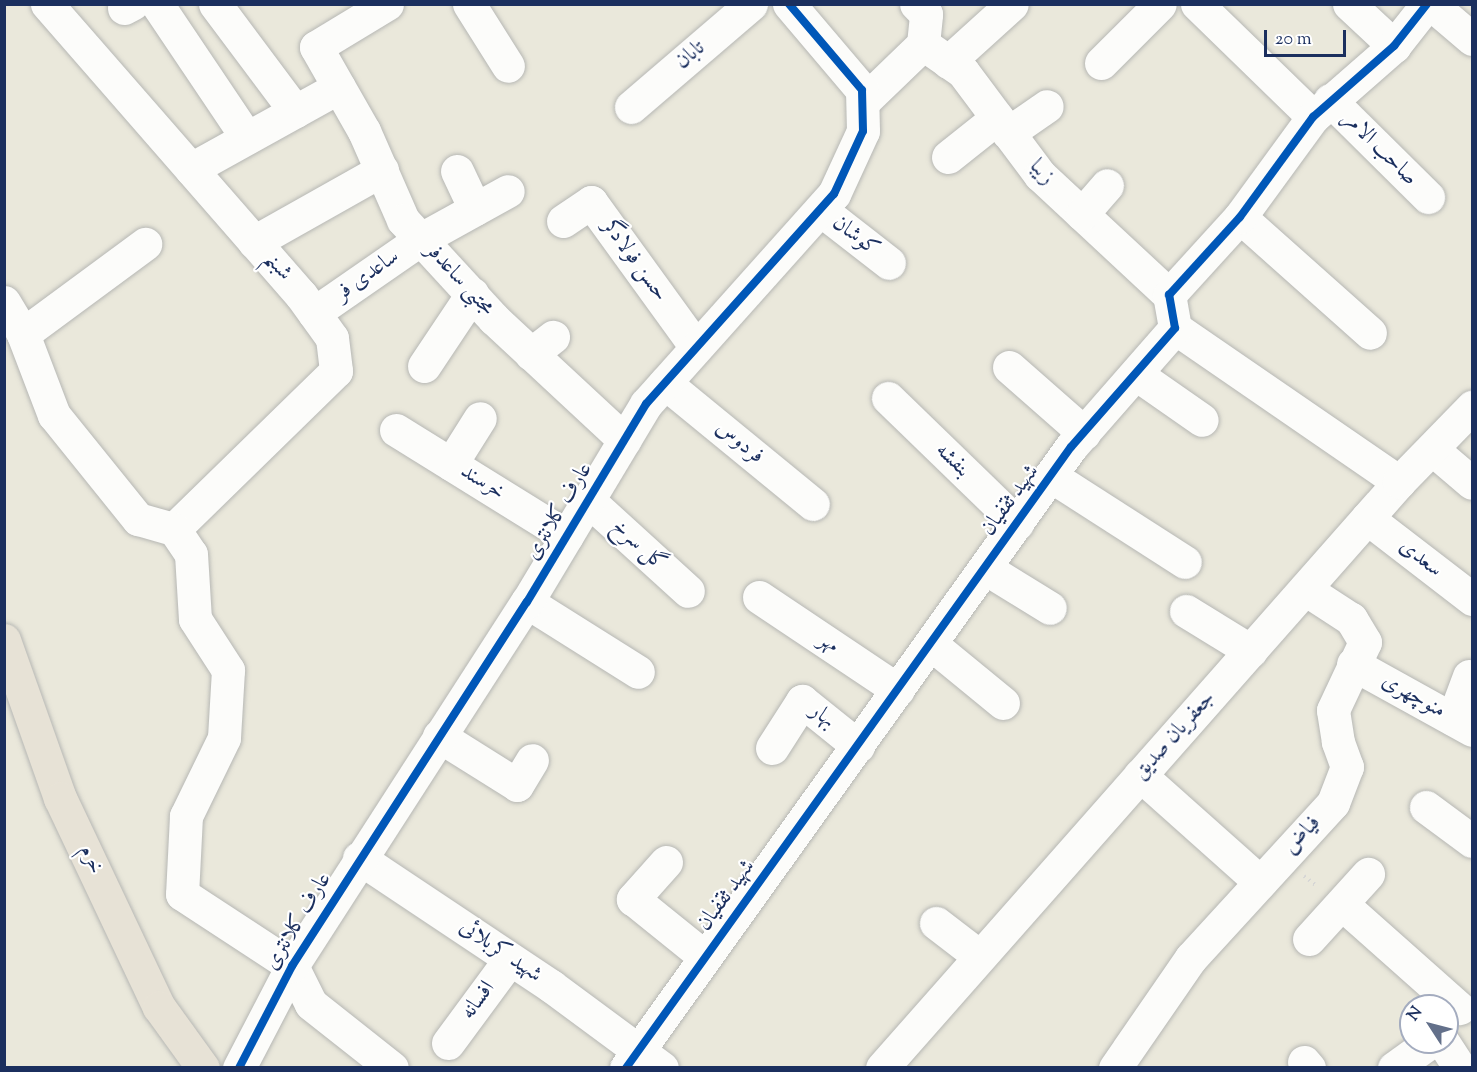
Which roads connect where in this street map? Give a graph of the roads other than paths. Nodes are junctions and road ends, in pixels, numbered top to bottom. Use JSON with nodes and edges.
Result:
{"nodes":[{"id":1,"x":47,"y":4,"type":"edge"},
{"id":2,"x":157,"y":4,"type":"edge"},
{"id":3,"x":214,"y":4,"type":"edge"},
{"id":4,"x":469,"y":4,"type":"edge"},
{"id":5,"x":751,"y":4,"type":"edge"},
{"id":6,"x":789,"y":4,"type":"edge"},
{"id":7,"x":915,"y":4,"type":"edge"},
{"id":8,"x":1012,"y":4,"type":"edge"},
{"id":9,"x":1160,"y":4,"type":"edge"},
{"id":10,"x":1197,"y":4,"type":"edge"},
{"id":11,"x":1349,"y":4,"type":"edge"},
{"id":12,"x":1429,"y":4,"type":"edge"},
{"id":13,"x":371,"y":9,"type":"edge"},
{"id":14,"x":1473,"y":39,"type":"edge"},
{"id":15,"x":1394,"y":46,"type":"junction"},
{"id":16,"x":935,"y":53,"type":"junction"},
{"id":17,"x":1101,"y":63,"type":"dead end"},
{"id":18,"x":508,"y":66,"type":"dead end"},
{"id":19,"x":339,"y":87,"type":"junction"},
{"id":20,"x":863,"y":102,"type":"junction"},
{"id":21,"x":632,"y":106,"type":"dead end"},
{"id":22,"x":1047,"y":106,"type":"dead end"},
{"id":23,"x":1322,"y":109,"type":"junction"},
{"id":24,"x":295,"y":111,"type":"junction"},
{"id":25,"x":1002,"y":125,"type":"junction"},
{"id":26,"x":247,"y":138,"type":"junction"},
{"id":27,"x":948,"y":157,"type":"dead end"},
{"id":28,"x":191,"y":170,"type":"junction"},
{"id":29,"x":382,"y":170,"type":"junction"},
{"id":30,"x":457,"y":171,"type":"dead end"},
{"id":31,"x":1107,"y":185,"type":"dead end"},
{"id":32,"x":508,"y":191,"type":"dead end"},
{"id":33,"x":1428,"y":197,"type":"dead end"},
{"id":34,"x":475,"y":209,"type":"junction"},
{"id":35,"x":821,"y":210,"type":"junction"},
{"id":36,"x":1082,"y":214,"type":"junction"},
{"id":37,"x":1240,"y":217,"type":"junction"},
{"id":38,"x":563,"y":221,"type":"dead end"},
{"id":39,"x":421,"y":239,"type":"junction"},
{"id":40,"x":254,"y":242,"type":"junction"},
{"id":41,"x":145,"y":244,"type":"dead end"},
{"id":42,"x":889,"y":263,"type":"dead end"},
{"id":43,"x":472,"y":294,"type":"junction"},
{"id":44,"x":1169,"y":295,"type":"junction"},
{"id":45,"x":4,"y":302,"type":"edge"},
{"id":46,"x":314,"y":313,"type":"junction"},
{"id":47,"x":1175,"y":328,"type":"junction"},
{"id":48,"x":1370,"y":333,"type":"dead end"},
{"id":49,"x":23,"y":334,"type":"junction"},
{"id":50,"x":696,"y":347,"type":"junction"},
{"id":51,"x":424,"y":366,"type":"dead end"},
{"id":52,"x":1009,"y":368,"type":"dead end"},
{"id":53,"x":1136,"y":374,"type":"junction"},
{"id":54,"x":665,"y":382,"type":"junction"},
{"id":55,"x":888,"y":398,"type":"dead end"},
{"id":56,"x":1473,"y":407,"type":"edge"},
{"id":57,"x":480,"y":418,"type":"dead end"},
{"id":58,"x":1203,"y":420,"type":"dead end"},
{"id":59,"x":396,"y":430,"type":"dead end"},
{"id":60,"x":1083,"y":433,"type":"junction"},
{"id":61,"x":624,"y":440,"type":"junction"},
{"id":62,"x":1432,"y":449,"type":"junction"},
{"id":63,"x":451,"y":464,"type":"junction"},
{"id":64,"x":1051,"y":476,"type":"junction"},
{"id":65,"x":1399,"y":482,"type":"junction"},
{"id":66,"x":1473,"y":483,"type":"edge"},
{"id":67,"x":588,"y":500,"type":"junction"},
{"id":68,"x":813,"y":504,"type":"dead end"},
{"id":69,"x":1367,"y":518,"type":"junction"},
{"id":70,"x":1017,"y":523,"type":"junction"},
{"id":71,"x":174,"y":528,"type":"junction"},
{"id":72,"x":567,"y":536,"type":"junction"},
{"id":73,"x":1185,"y":562,"type":"dead end"},
{"id":74,"x":985,"y":568,"type":"junction"},
{"id":75,"x":1305,"y":589,"type":"junction"},
{"id":76,"x":688,"y":591,"type":"dead end"},
{"id":77,"x":759,"y":597,"type":"dead end"},
{"id":78,"x":1473,"y":599,"type":"edge"},
{"id":79,"x":526,"y":602,"type":"junction"},
{"id":80,"x":1050,"y":608,"type":"dead end"},
{"id":81,"x":1186,"y":611,"type":"dead end"},
{"id":82,"x":4,"y":640,"type":"edge"},
{"id":83,"x":931,"y":644,"type":"junction"},
{"id":84,"x":1251,"y":651,"type":"junction"},
{"id":85,"x":1353,"y":664,"type":"junction"},
{"id":86,"x":638,"y":672,"type":"dead end"},
{"id":87,"x":1469,"y":676,"type":"dead end"},
{"id":88,"x":898,"y":690,"type":"junction"},
{"id":89,"x":1003,"y":703,"type":"dead end"},
{"id":90,"x":1463,"y":725,"type":"edge"},
{"id":91,"x":439,"y":736,"type":"junction"},
{"id":92,"x":858,"y":746,"type":"junction"},
{"id":93,"x":772,"y":748,"type":"dead end"},
{"id":94,"x":532,"y":760,"type":"dead end"},
{"id":95,"x":1140,"y":775,"type":"junction"},
{"id":96,"x":1426,"y":807,"type":"dead end"},
{"id":97,"x":1473,"y":841,"type":"edge"},
{"id":98,"x":359,"y":858,"type":"junction"},
{"id":99,"x":666,"y":862,"type":"dead end"},
{"id":100,"x":1368,"y":874,"type":"dead end"},
{"id":101,"x":1260,"y":882,"type":"junction"},
{"id":102,"x":1342,"y":904,"type":"junction"},
{"id":103,"x":936,"y":923,"type":"dead end"},
{"id":104,"x":1309,"y":939,"type":"dead end"},
{"id":105,"x":979,"y":956,"type":"junction"},
{"id":106,"x":705,"y":957,"type":"junction"},
{"id":107,"x":510,"y":958,"type":"junction"},
{"id":108,"x":292,"y":966,"type":"junction"},
{"id":109,"x":1460,"y":1010,"type":"edge"},
{"id":110,"x":448,"y":1043,"type":"dead end"},
{"id":111,"x":1413,"y":1054,"type":"edge"},
{"id":112,"x":1451,"y":1054,"type":"edge"},
{"id":113,"x":642,"y":1061,"type":"edge"},
{"id":114,"x":203,"y":1068,"type":"edge"},
{"id":115,"x":239,"y":1068,"type":"edge"},
{"id":116,"x":392,"y":1068,"type":"edge"},
{"id":117,"x":882,"y":1068,"type":"edge"},
{"id":118,"x":1115,"y":1068,"type":"edge"},
{"id":119,"x":1394,"y":1068,"type":"edge"},
{"id":120,"x":1460,"y":1068,"type":"edge"}],
"edges":[{"from":1,"to":28,"type":"street","name":"شبنم"},
{"from":2,"to":26,"type":"street"},
{"from":3,"to":24,"type":"street"},
{"from":4,"to":18,"type":"street"},
{"from":5,"to":21,"type":"street","name":"تابان"},
{"from":6,"to":20,"type":"street","name":"عارف کلانتری"},
{"from":7,"to":16,"type":"street"},
{"from":8,"to":16,"type":"street"},
{"from":9,"to":17,"type":"street"},
{"from":10,"to":23,"type":"street","name":"صاحب الامر"},
{"from":11,"to":15,"type":"street"},
{"from":12,"to":14,"type":"street"},
{"from":12,"to":15,"type":"street"},
{"from":13,"to":19,"type":"street","name":"مجتبی ساعدفر"},
{"from":15,"to":23,"type":"street"},
{"from":16,"to":20,"type":"street"},
{"from":16,"to":25,"type":"street","name":"زیبا"},
{"from":19,"to":24,"type":"street"},
{"from":19,"to":29,"type":"street","name":"مجتبی ساعدفر"},
{"from":20,"to":35,"type":"street","name":"عارف کلانتری"},
{"from":22,"to":25,"type":"street"},
{"from":23,"to":33,"type":"street","name":"صاحب الامر"},
{"from":23,"to":37,"type":"street"},
{"from":24,"to":26,"type":"street"},
{"from":25,"to":27,"type":"street"},
{"from":25,"to":36,"type":"street","name":"زیبا"},
{"from":26,"to":28,"type":"street"},
{"from":28,"to":40,"type":"street","name":"شبنم"},
{"from":29,"to":39,"type":"street","name":"مجتبی ساعدفر"},
{"from":29,"to":40,"type":"street"},
{"from":30,"to":34,"type":"street"},
{"from":31,"to":36,"type":"street"},
{"from":32,"to":34,"type":"street","name":"ساعدی فر"},
{"from":34,"to":39,"type":"street","name":"ساعدی فر"},
{"from":35,"to":42,"type":"street","name":"کوشان"},
{"from":35,"to":50,"type":"street","name":"عارف کلانتری"},
{"from":36,"to":44,"type":"street","name":"زیبا"},
{"from":37,"to":44,"type":"street"},
{"from":37,"to":48,"type":"street"},
{"from":38,"to":50,"type":"street","name":"حسن فولادگر"},
{"from":39,"to":43,"type":"street","name":"مجتبی ساعدفر"},
{"from":39,"to":46,"type":"street","name":"ساعدی فر"},
{"from":40,"to":46,"type":"street","name":"شبنم"},
{"from":41,"to":49,"type":"street"},
{"from":43,"to":51,"type":"street"},
{"from":43,"to":61,"type":"street","name":"مجتبی ساعدفر"},
{"from":44,"to":47,"type":"street"},
{"from":45,"to":49,"type":"street"},
{"from":46,"to":71,"type":"street","name":"شبنم"},
{"from":47,"to":53,"type":"street","name":"شهید ثقفیان"},
{"from":47,"to":65,"type":"street"},
{"from":49,"to":71,"type":"street"},
{"from":50,"to":54,"type":"street","name":"عارف کلانتری"},
{"from":52,"to":60,"type":"street"},
{"from":53,"to":58,"type":"street"},
{"from":53,"to":60,"type":"street","name":"شهید ثقفیان"},
{"from":54,"to":61,"type":"street","name":"عارف کلانتری"},
{"from":54,"to":68,"type":"street","name":"فردوس"},
{"from":55,"to":70,"type":"street","name":"بنفشه"},
{"from":56,"to":62,"type":"street","name":"جعفریان صدیق"},
{"from":57,"to":63,"type":"street"},
{"from":59,"to":63,"type":"street","name":"خرسند"},
{"from":60,"to":64,"type":"street","name":"شهید ثقفیان"},
{"from":61,"to":67,"type":"street","name":"عارف کلانتری"},
{"from":62,"to":65,"type":"street","name":"جعفریان صدیق"},
{"from":62,"to":66,"type":"street"},
{"from":63,"to":72,"type":"street","name":"خرسند"},
{"from":64,"to":70,"type":"street","name":"شهید ثقفیان"},
{"from":64,"to":73,"type":"street"},
{"from":65,"to":69,"type":"street","name":"جعفریان صدیق"},
{"from":67,"to":72,"type":"street","name":"عارف کلانتری"},
{"from":67,"to":76,"type":"street","name":"گل سرخ"},
{"from":69,"to":75,"type":"street","name":"جعفریان صدیق"},
{"from":69,"to":78,"type":"street","name":"سعدی"},
{"from":70,"to":74,"type":"street","name":"شهید ثقفیان"},
{"from":71,"to":108,"type":"street"},
{"from":72,"to":79,"type":"street","name":"عارف کلانتری"},
{"from":74,"to":80,"type":"street"},
{"from":74,"to":83,"type":"street","name":"شهید ثقفیان"},
{"from":75,"to":84,"type":"street","name":"جعفریان صدیق"},
{"from":75,"to":85,"type":"street","name":"فیاض"},
{"from":77,"to":88,"type":"street","name":"مهر"},
{"from":79,"to":86,"type":"street"},
{"from":79,"to":91,"type":"street","name":"عارف کلانتری"},
{"from":81,"to":84,"type":"street"},
{"from":82,"to":114,"type":"main road","name":"خرم"},
{"from":83,"to":88,"type":"street","name":"شهید ثقفیان"},
{"from":83,"to":89,"type":"street"},
{"from":84,"to":95,"type":"street","name":"جعفریان صدیق"},
{"from":85,"to":90,"type":"street","name":"منوچهری"},
{"from":85,"to":101,"type":"street","name":"فیاض"},
{"from":87,"to":90,"type":"street"},
{"from":88,"to":92,"type":"street","name":"شهید ثقفیان"},
{"from":91,"to":94,"type":"street"},
{"from":91,"to":98,"type":"street","name":"عارف کلانتری"},
{"from":92,"to":93,"type":"street","name":"بهار"},
{"from":92,"to":106,"type":"street","name":"شهید ثقفیان"},
{"from":95,"to":101,"type":"street"},
{"from":95,"to":105,"type":"street","name":"جعفریان صدیق"},
{"from":96,"to":97,"type":"street"},
{"from":98,"to":107,"type":"street","name":"شهید کربلائی"},
{"from":98,"to":108,"type":"street","name":"عارف کلانتری"},
{"from":99,"to":106,"type":"street"},
{"from":100,"to":102,"type":"street"},
{"from":101,"to":118,"type":"street","name":"فیاض"},
{"from":102,"to":104,"type":"street"},
{"from":102,"to":109,"type":"street"},
{"from":103,"to":105,"type":"street"},
{"from":105,"to":117,"type":"street","name":"جعفریان صدیق"},
{"from":106,"to":113,"type":"street","name":"شهید ثقفیان"},
{"from":107,"to":110,"type":"street","name":"افسانه"},
{"from":107,"to":113,"type":"street","name":"شهید کربلائی"},
{"from":108,"to":115,"type":"street","name":"عارف کلانتری"},
{"from":108,"to":116,"type":"street"},
{"from":111,"to":119,"type":"street"},
{"from":112,"to":120,"type":"street"}]}
